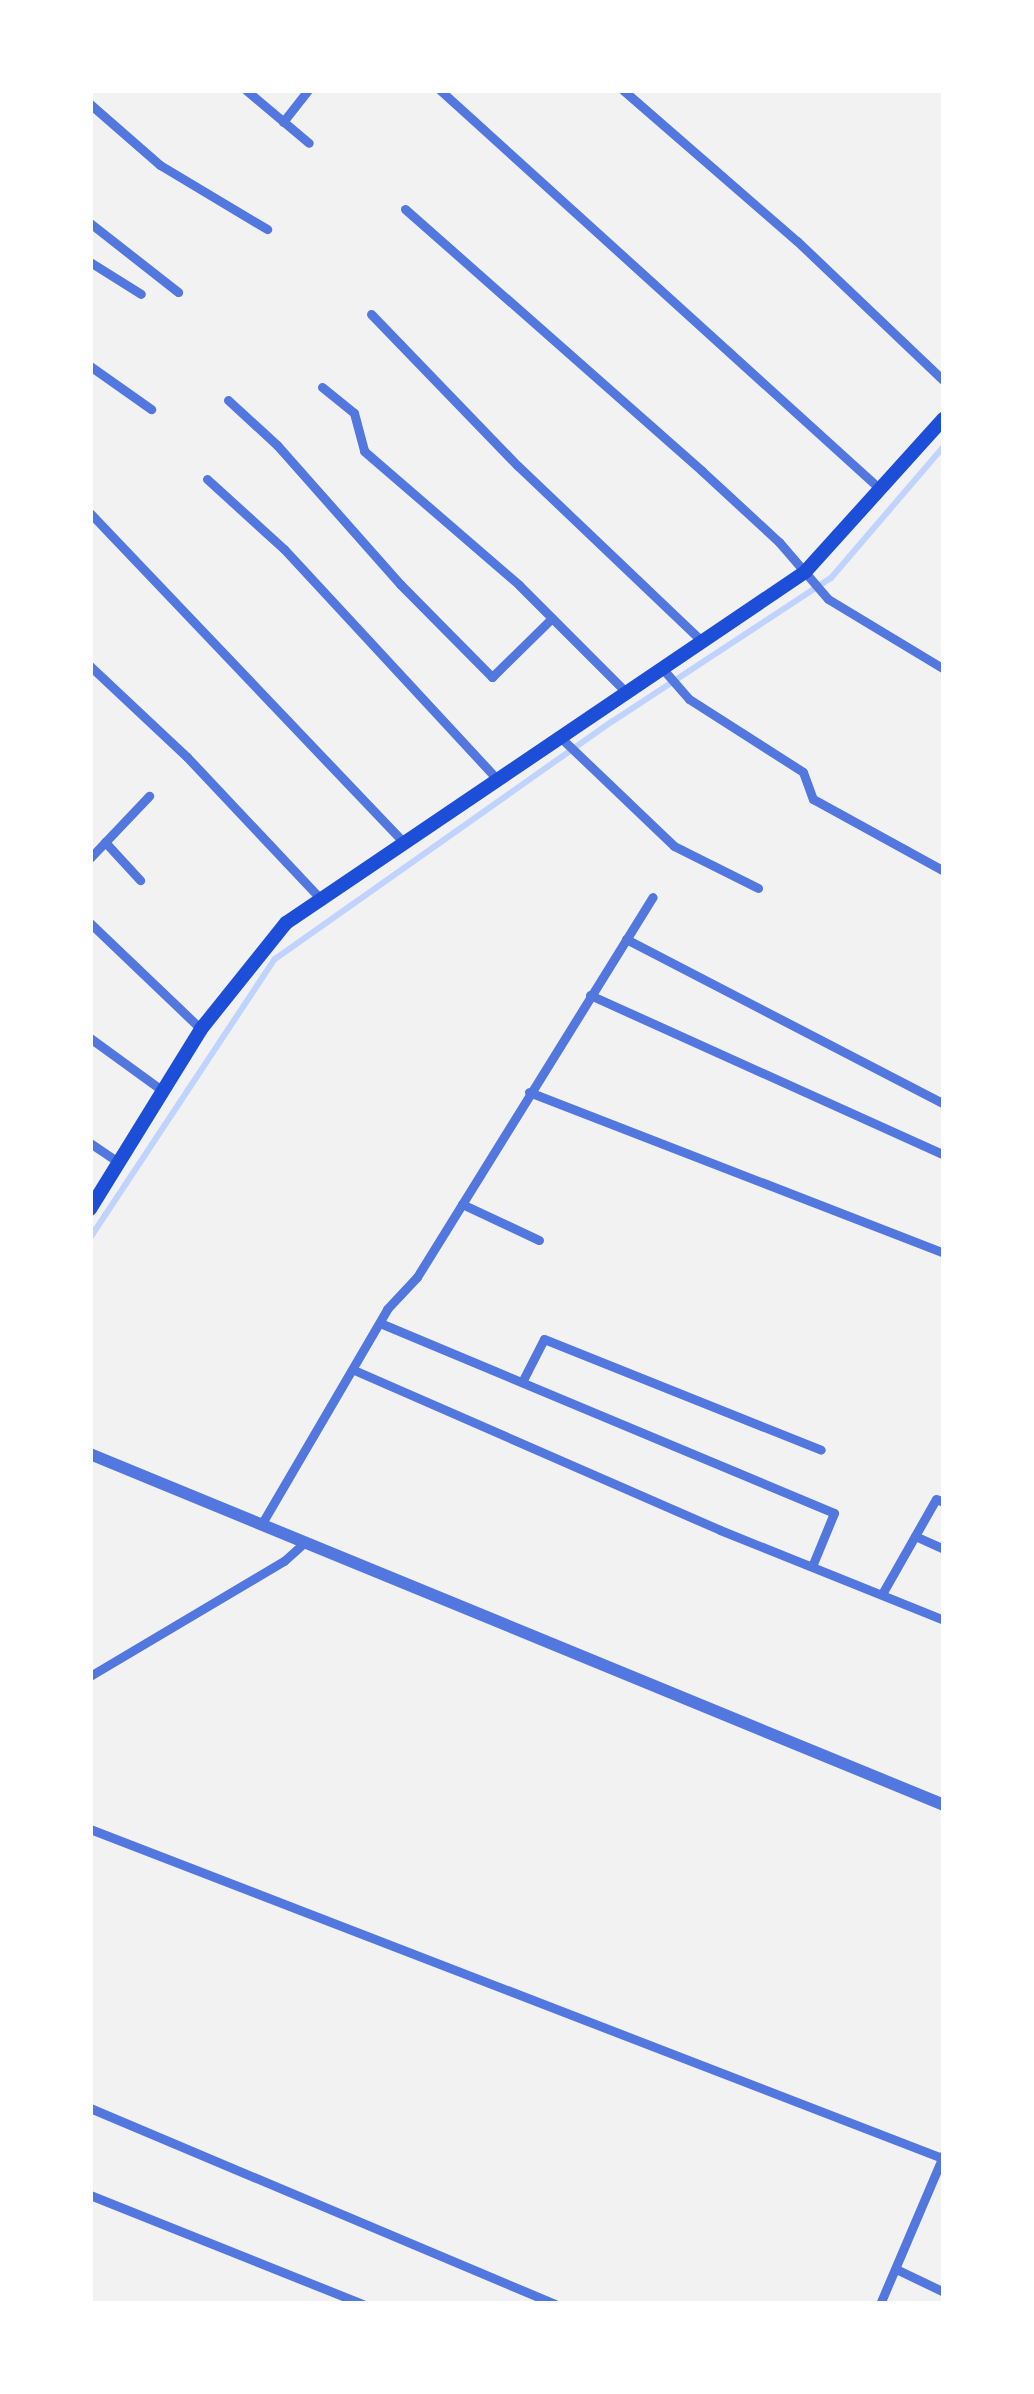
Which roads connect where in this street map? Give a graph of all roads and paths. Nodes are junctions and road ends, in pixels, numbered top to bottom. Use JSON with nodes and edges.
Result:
{"nodes":[{"id":1,"x":246,"y":90,"type":"edge"},
{"id":2,"x":308,"y":90,"type":"edge"},
{"id":3,"x":440,"y":90,"type":"edge"},
{"id":4,"x":623,"y":90,"type":"edge"},
{"id":5,"x":90,"y":104,"type":"edge"},
{"id":6,"x":283,"y":122,"type":"junction"},
{"id":7,"x":308,"y":143,"type":"dead end"},
{"id":8,"x":405,"y":208,"type":"dead end"},
{"id":9,"x":90,"y":223,"type":"edge"},
{"id":10,"x":267,"y":229,"type":"dead end"},
{"id":11,"x":90,"y":262,"type":"edge"},
{"id":12,"x":178,"y":292,"type":"dead end"},
{"id":13,"x":141,"y":294,"type":"dead end"},
{"id":14,"x":370,"y":314,"type":"dead end"},
{"id":15,"x":90,"y":366,"type":"edge"},
{"id":16,"x":944,"y":381,"type":"edge"},
{"id":17,"x":322,"y":387,"type":"dead end"},
{"id":18,"x":227,"y":400,"type":"dead end"},
{"id":19,"x":151,"y":409,"type":"dead end"},
{"id":20,"x":944,"y":418,"type":"edge"},
{"id":21,"x":207,"y":479,"type":"dead end"},
{"id":22,"x":880,"y":490,"type":"junction"},
{"id":23,"x":90,"y":513,"type":"edge"},
{"id":24,"x":809,"y":578,"type":"junction"},
{"id":25,"x":551,"y":618,"type":"junction"},
{"id":26,"x":702,"y":641,"type":"junction"},
{"id":27,"x":90,"y":666,"type":"edge"},
{"id":28,"x":944,"y":669,"type":"edge"},
{"id":29,"x":665,"y":672,"type":"junction"},
{"id":30,"x":625,"y":691,"type":"junction"},
{"id":31,"x":565,"y":742,"type":"junction"},
{"id":32,"x":498,"y":780,"type":"junction"},
{"id":33,"x":148,"y":796,"type":"dead end"},
{"id":34,"x":105,"y":842,"type":"junction"},
{"id":35,"x":404,"y":843,"type":"junction"},
{"id":36,"x":90,"y":858,"type":"edge"},
{"id":37,"x":944,"y":871,"type":"edge"},
{"id":38,"x":140,"y":880,"type":"dead end"},
{"id":39,"x":758,"y":888,"type":"dead end"},
{"id":40,"x":319,"y":897,"type":"junction"},
{"id":41,"x":653,"y":897,"type":"dead end"},
{"id":42,"x":90,"y":923,"type":"edge"},
{"id":43,"x":626,"y":939,"type":"junction"},
{"id":44,"x":590,"y":995,"type":"junction"},
{"id":45,"x":201,"y":1029,"type":"junction"},
{"id":46,"x":90,"y":1038,"type":"edge"},
{"id":47,"x":165,"y":1092,"type":"junction"},
{"id":48,"x":529,"y":1092,"type":"junction"},
{"id":49,"x":944,"y":1104,"type":"edge"},
{"id":50,"x":90,"y":1143,"type":"edge"},
{"id":51,"x":944,"y":1155,"type":"edge"},
{"id":52,"x":120,"y":1163,"type":"junction"},
{"id":53,"x":462,"y":1204,"type":"junction"},
{"id":54,"x":90,"y":1209,"type":"edge"},
{"id":55,"x":539,"y":1240,"type":"dead end"},
{"id":56,"x":944,"y":1253,"type":"edge"},
{"id":57,"x":380,"y":1322,"type":"junction"},
{"id":58,"x":354,"y":1370,"type":"junction"},
{"id":59,"x":522,"y":1382,"type":"junction"},
{"id":60,"x":821,"y":1450,"type":"dead end"},
{"id":61,"x":90,"y":1454,"type":"edge"},
{"id":62,"x":944,"y":1502,"type":"edge"},
{"id":63,"x":261,"y":1525,"type":"junction"},
{"id":64,"x":915,"y":1536,"type":"junction"},
{"id":65,"x":303,"y":1544,"type":"junction"},
{"id":66,"x":944,"y":1549,"type":"edge"},
{"id":67,"x":814,"y":1564,"type":"junction"},
{"id":68,"x":882,"y":1594,"type":"junction"},
{"id":69,"x":944,"y":1620,"type":"edge"},
{"id":70,"x":90,"y":1676,"type":"edge"},
{"id":71,"x":944,"y":1805,"type":"edge"},
{"id":72,"x":90,"y":1829,"type":"edge"},
{"id":73,"x":90,"y":2108,"type":"edge"},
{"id":74,"x":943,"y":2156,"type":"edge"},
{"id":75,"x":90,"y":2195,"type":"edge"},
{"id":76,"x":896,"y":2269,"type":"junction"},
{"id":77,"x":944,"y":2293,"type":"edge"},
{"id":78,"x":363,"y":2304,"type":"edge"},
{"id":79,"x":555,"y":2304,"type":"edge"},
{"id":80,"x":880,"y":2304,"type":"edge"}],
"edges":[{"from":1,"to":6,"type":"street"},
{"from":2,"to":6,"type":"street"},
{"from":3,"to":22,"type":"street"},
{"from":4,"to":16,"type":"street"},
{"from":5,"to":10,"type":"street"},
{"from":6,"to":7,"type":"street"},
{"from":8,"to":24,"type":"street"},
{"from":9,"to":12,"type":"street"},
{"from":11,"to":13,"type":"street"},
{"from":14,"to":26,"type":"street"},
{"from":15,"to":19,"type":"street"},
{"from":17,"to":25,"type":"street"},
{"from":18,"to":25,"type":"street"},
{"from":20,"to":22,"type":"main road"},
{"from":21,"to":32,"type":"street"},
{"from":22,"to":24,"type":"main road"},
{"from":23,"to":35,"type":"street"},
{"from":24,"to":26,"type":"main road"},
{"from":24,"to":28,"type":"street"},
{"from":25,"to":30,"type":"street"},
{"from":26,"to":29,"type":"main road"},
{"from":27,"to":40,"type":"street"},
{"from":29,"to":30,"type":"main road"},
{"from":29,"to":37,"type":"street"},
{"from":30,"to":31,"type":"main road"},
{"from":31,"to":32,"type":"main road"},
{"from":31,"to":39,"type":"street"},
{"from":32,"to":35,"type":"main road"},
{"from":33,"to":34,"type":"street"},
{"from":34,"to":36,"type":"street"},
{"from":34,"to":38,"type":"street"},
{"from":35,"to":40,"type":"main road"},
{"from":40,"to":45,"type":"main road"},
{"from":41,"to":43,"type":"street"},
{"from":42,"to":45,"type":"street"},
{"from":43,"to":44,"type":"street"},
{"from":43,"to":49,"type":"street"},
{"from":44,"to":48,"type":"street"},
{"from":44,"to":51,"type":"street"},
{"from":45,"to":47,"type":"main road"},
{"from":46,"to":47,"type":"street"},
{"from":47,"to":52,"type":"main road"},
{"from":48,"to":53,"type":"street"},
{"from":48,"to":56,"type":"street"},
{"from":50,"to":52,"type":"street"},
{"from":52,"to":54,"type":"main road"},
{"from":53,"to":55,"type":"street"},
{"from":53,"to":57,"type":"street"},
{"from":57,"to":58,"type":"street"},
{"from":57,"to":59,"type":"street"},
{"from":58,"to":63,"type":"street"},
{"from":58,"to":67,"type":"street"},
{"from":59,"to":60,"type":"street"},
{"from":59,"to":67,"type":"street"},
{"from":61,"to":63,"type":"street"},
{"from":62,"to":64,"type":"street"},
{"from":63,"to":65,"type":"street"},
{"from":64,"to":66,"type":"street"},
{"from":64,"to":68,"type":"street"},
{"from":65,"to":70,"type":"street"},
{"from":65,"to":71,"type":"street"},
{"from":67,"to":68,"type":"street"},
{"from":68,"to":69,"type":"street"},
{"from":72,"to":74,"type":"street"},
{"from":73,"to":79,"type":"street"},
{"from":74,"to":76,"type":"street"},
{"from":75,"to":78,"type":"street"},
{"from":76,"to":77,"type":"street"},
{"from":76,"to":80,"type":"street"}]}
